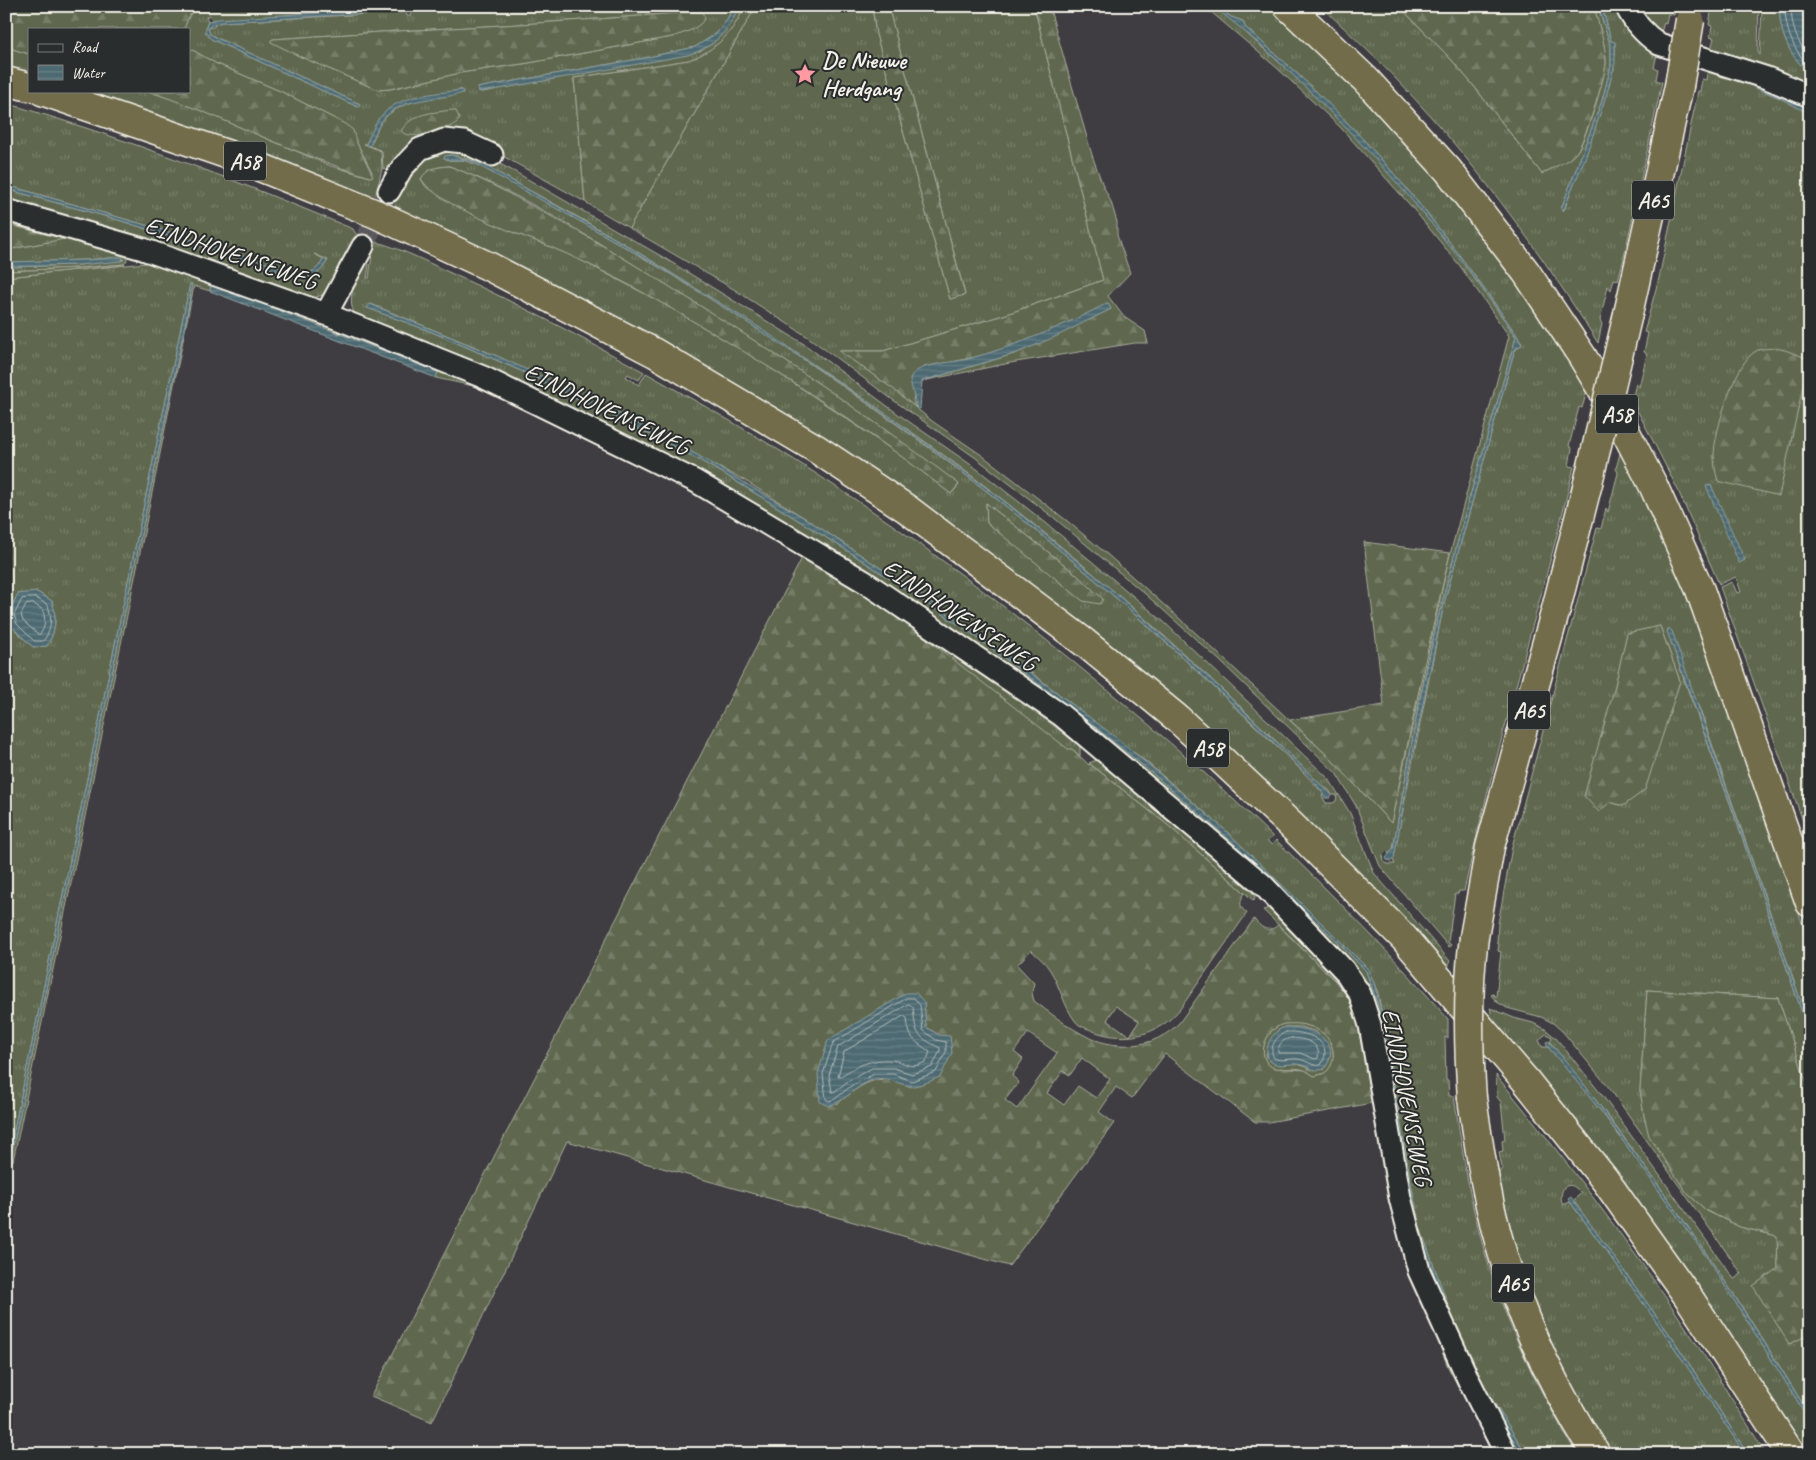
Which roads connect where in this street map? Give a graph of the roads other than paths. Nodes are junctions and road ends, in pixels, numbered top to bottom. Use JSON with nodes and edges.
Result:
{"nodes":[{"id":1,"x":1288,"y":6,"type":"edge"},
{"id":2,"x":1626,"y":6,"type":"edge"},
{"id":3,"x":1692,"y":13,"type":"edge"},
{"id":4,"x":6,"y":81,"type":"edge"},
{"id":5,"x":28,"y":88,"type":"edge"},
{"id":6,"x":45,"y":92,"type":"edge"},
{"id":7,"x":1810,"y":96,"type":"edge"},
{"id":8,"x":492,"y":155,"type":"dead end"},
{"id":9,"x":389,"y":191,"type":"tunnel mouth"},
{"id":10,"x":6,"y":210,"type":"edge"},
{"id":11,"x":363,"y":246,"type":"tunnel mouth"},
{"id":12,"x":326,"y":314,"type":"junction"},
{"id":13,"x":1810,"y":903,"type":"edge"},
{"id":14,"x":1506,"y":1454,"type":"edge"},
{"id":15,"x":1596,"y":1454,"type":"edge"},
{"id":16,"x":1792,"y":1454,"type":"edge"}],
"edges":[{"from":1,"to":13,"type":"highway","number":"A58"},
{"from":2,"to":7,"type":"street"},
{"from":3,"to":15,"type":"highway","number":"A65","bridge":true},
{"from":4,"to":5,"type":"highway"},
{"from":6,"to":16,"type":"highway","number":"A58"},
{"from":8,"to":9,"type":"street"},
{"from":10,"to":12,"type":"street","name":"EINDHOVENSEWEG"},
{"from":11,"to":12,"type":"street"},
{"from":12,"to":14,"type":"street","name":"EINDHOVENSEWEG"}]}
